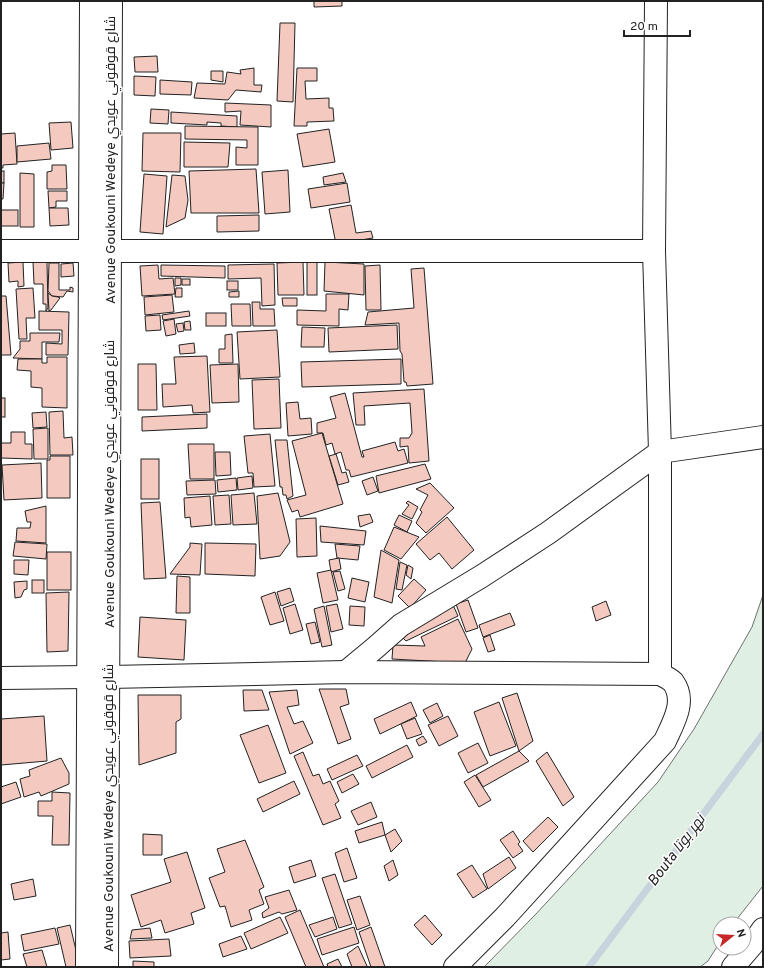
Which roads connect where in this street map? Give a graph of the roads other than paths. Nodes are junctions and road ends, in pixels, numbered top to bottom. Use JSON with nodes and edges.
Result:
{"nodes":[{"id":1,"x":91,"y":1,"type":"edge"},
{"id":2,"x":111,"y":1,"type":"edge"},
{"id":3,"x":656,"y":1,"type":"edge"},
{"id":4,"x":1,"y":251,"type":"edge"},
{"id":5,"x":654,"y":251,"type":"junction"},
{"id":6,"x":100,"y":252,"type":"junction"},
{"id":7,"x":763,"y":437,"type":"edge"},
{"id":8,"x":660,"y":452,"type":"junction"},
{"id":9,"x":346,"y":672,"type":"junction"},
{"id":10,"x":660,"y":674,"type":"junction"},
{"id":11,"x":98,"y":677,"type":"junction"},
{"id":12,"x":1,"y":678,"type":"edge"},
{"id":13,"x":763,"y":929,"type":"edge"},
{"id":14,"x":87,"y":967,"type":"edge"},
{"id":15,"x":107,"y":967,"type":"edge"},
{"id":16,"x":455,"y":967,"type":"edge"},
{"id":17,"x":733,"y":967,"type":"edge"}],
"edges":[{"from":1,"to":6,"type":"street","name":"Avenue Goukouni Wedeye شارع قوقوني عويدي"},
{"from":2,"to":6,"type":"street","name":"Avenue Goukouni Wedeye شارع قوقوني عويدي"},
{"from":3,"to":5,"type":"street"},
{"from":4,"to":6,"type":"street"},
{"from":5,"to":6,"type":"street"},
{"from":5,"to":8,"type":"street"},
{"from":6,"to":11,"type":"street","name":"Avenue Goukouni Wedeye شارع قوقوني عويدي"},
{"from":7,"to":8,"type":"street"},
{"from":8,"to":9,"type":"street"},
{"from":8,"to":10,"type":"street"},
{"from":9,"to":10,"type":"street"},
{"from":9,"to":11,"type":"street"},
{"from":10,"to":16,"type":"street"},
{"from":11,"to":12,"type":"street"},
{"from":11,"to":14,"type":"street","name":"Avenue Goukouni Wedeye شارع قوقوني عويدي"},
{"from":11,"to":15,"type":"street","name":"Avenue Goukouni Wedeye شارع قوقوني عويدي"},
{"from":13,"to":17,"type":"street"}]}
